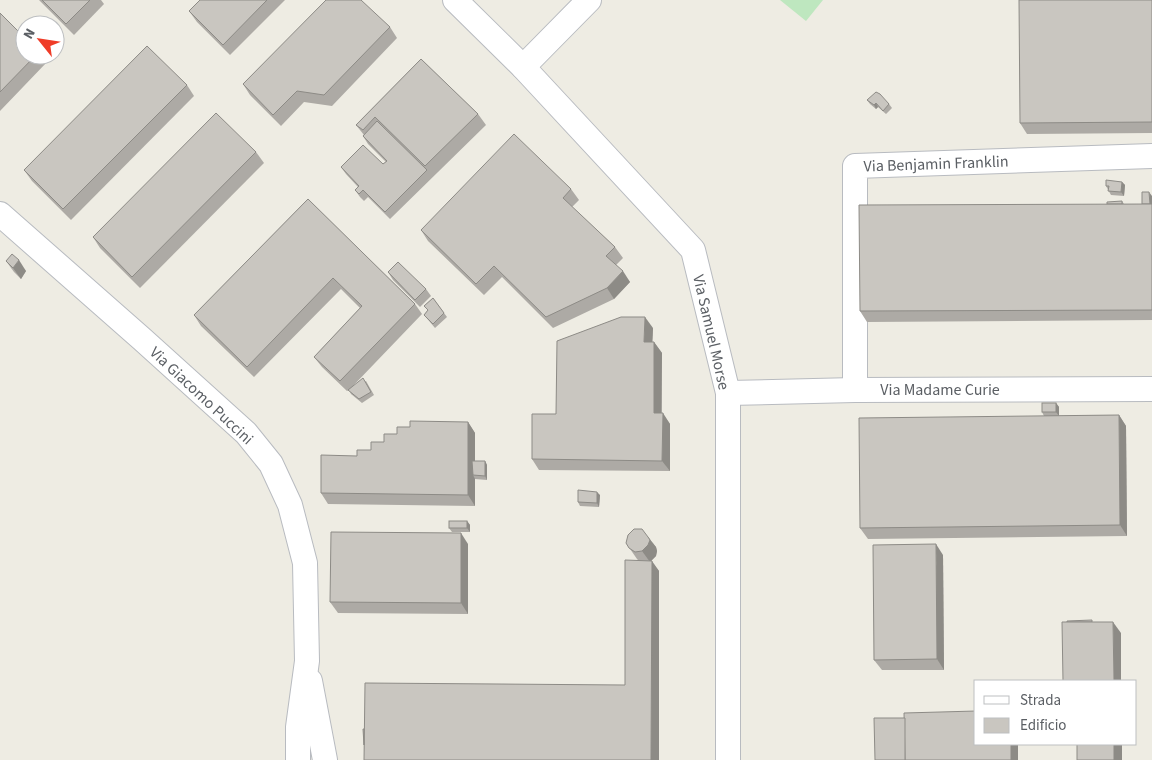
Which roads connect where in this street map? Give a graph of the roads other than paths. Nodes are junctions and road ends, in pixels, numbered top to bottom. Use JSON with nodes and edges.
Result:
{"nodes":[{"id":1,"x":455,"y":0,"type":"edge"},
{"id":2,"x":589,"y":0,"type":"edge"},
{"id":3,"x":522,"y":67,"type":"junction"},
{"id":4,"x":1152,"y":156,"type":"edge"},
{"id":5,"x":0,"y":214,"type":"edge"},
{"id":6,"x":1152,"y":389,"type":"edge"},
{"id":7,"x":855,"y":390,"type":"junction"},
{"id":8,"x":728,"y":393,"type":"junction"},
{"id":9,"x":307,"y":661,"type":"junction"},
{"id":10,"x":298,"y":760,"type":"edge"},
{"id":11,"x":325,"y":760,"type":"edge"},
{"id":12,"x":728,"y":760,"type":"edge"}],
"edges":[{"from":1,"to":3,"type":"street","name":"Via Samuel Morse"},
{"from":2,"to":3,"type":"street"},
{"from":3,"to":8,"type":"street","name":"Via Samuel Morse"},
{"from":4,"to":7,"type":"street","name":"Via Benjamin Franklin"},
{"from":5,"to":9,"type":"street","name":"Via Giacomo Puccini"},
{"from":6,"to":7,"type":"street","name":"Via Madame Curie"},
{"from":7,"to":8,"type":"street","name":"Via Madame Curie"},
{"from":8,"to":12,"type":"street","name":"Via Samuel Morse"},
{"from":9,"to":10,"type":"street","name":"Via Giacomo Puccini"},
{"from":9,"to":11,"type":"street","name":"Via Giacomo Puccini"}]}
